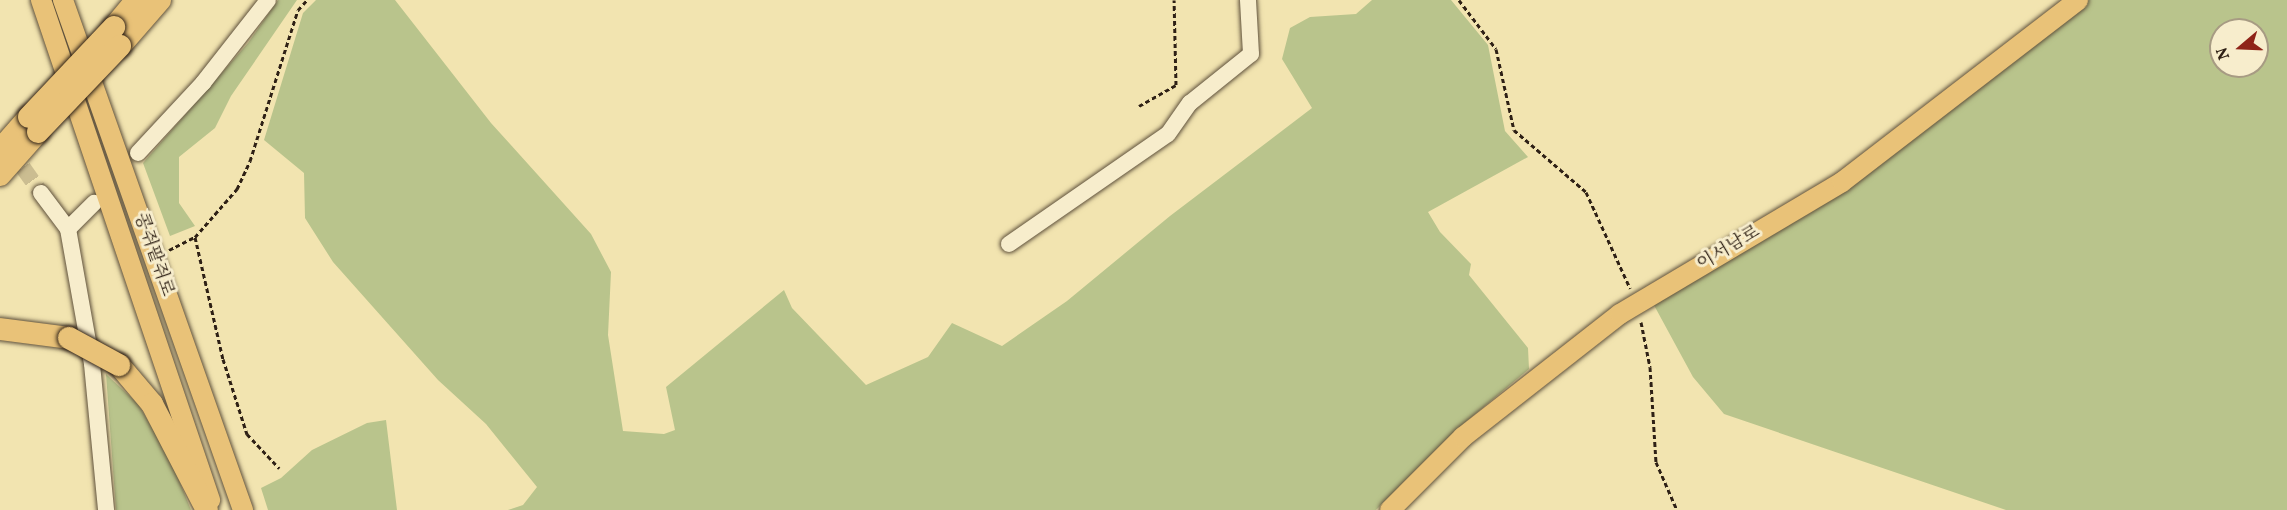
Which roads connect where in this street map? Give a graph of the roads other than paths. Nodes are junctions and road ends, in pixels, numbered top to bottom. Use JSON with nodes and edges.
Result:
{"nodes":[{"id":1,"x":41,"y":0,"type":"edge"},
{"id":2,"x":63,"y":0,"type":"edge"},
{"id":3,"x":137,"y":0,"type":"edge"},
{"id":4,"x":160,"y":0,"type":"edge"},
{"id":5,"x":268,"y":0,"type":"edge"},
{"id":6,"x":1248,"y":0,"type":"edge"},
{"id":7,"x":2078,"y":0,"type":"edge"},
{"id":8,"x":117,"y":36,"type":"junction"},
{"id":9,"x":33,"y":125,"type":"junction"},
{"id":10,"x":0,"y":150,"type":"edge"},
{"id":11,"x":138,"y":153,"type":"dead end"},
{"id":12,"x":0,"y":175,"type":"edge"},
{"id":13,"x":41,"y":193,"type":"tunnel mouth"},
{"id":14,"x":94,"y":202,"type":"dead end"},
{"id":15,"x":68,"y":230,"type":"junction"},
{"id":16,"x":1010,"y":244,"type":"dead end"},
{"id":17,"x":0,"y":329,"type":"edge"},
{"id":18,"x":106,"y":510,"type":"edge"},
{"id":19,"x":207,"y":510,"type":"edge"},
{"id":20,"x":214,"y":510,"type":"edge"},
{"id":21,"x":243,"y":510,"type":"edge"},
{"id":22,"x":1390,"y":510,"type":"edge"}],
"edges":[{"from":1,"to":20,"type":"main road","name":"콩쥐팥쥐로"},
{"from":2,"to":21,"type":"main road","name":"콩쥐팥쥐로"},
{"from":3,"to":8,"type":"highway"},
{"from":4,"to":8,"type":"highway"},
{"from":5,"to":11,"type":"street"},
{"from":6,"to":16,"type":"street"},
{"from":7,"to":22,"type":"main road","name":"이서남로"},
{"from":8,"to":9,"type":"highway","bridge":true},
{"from":9,"to":10,"type":"highway"},
{"from":9,"to":12,"type":"highway"},
{"from":13,"to":15,"type":"street"},
{"from":14,"to":15,"type":"street"},
{"from":15,"to":18,"type":"street"},
{"from":17,"to":19,"type":"highway","bridge":true}]}
